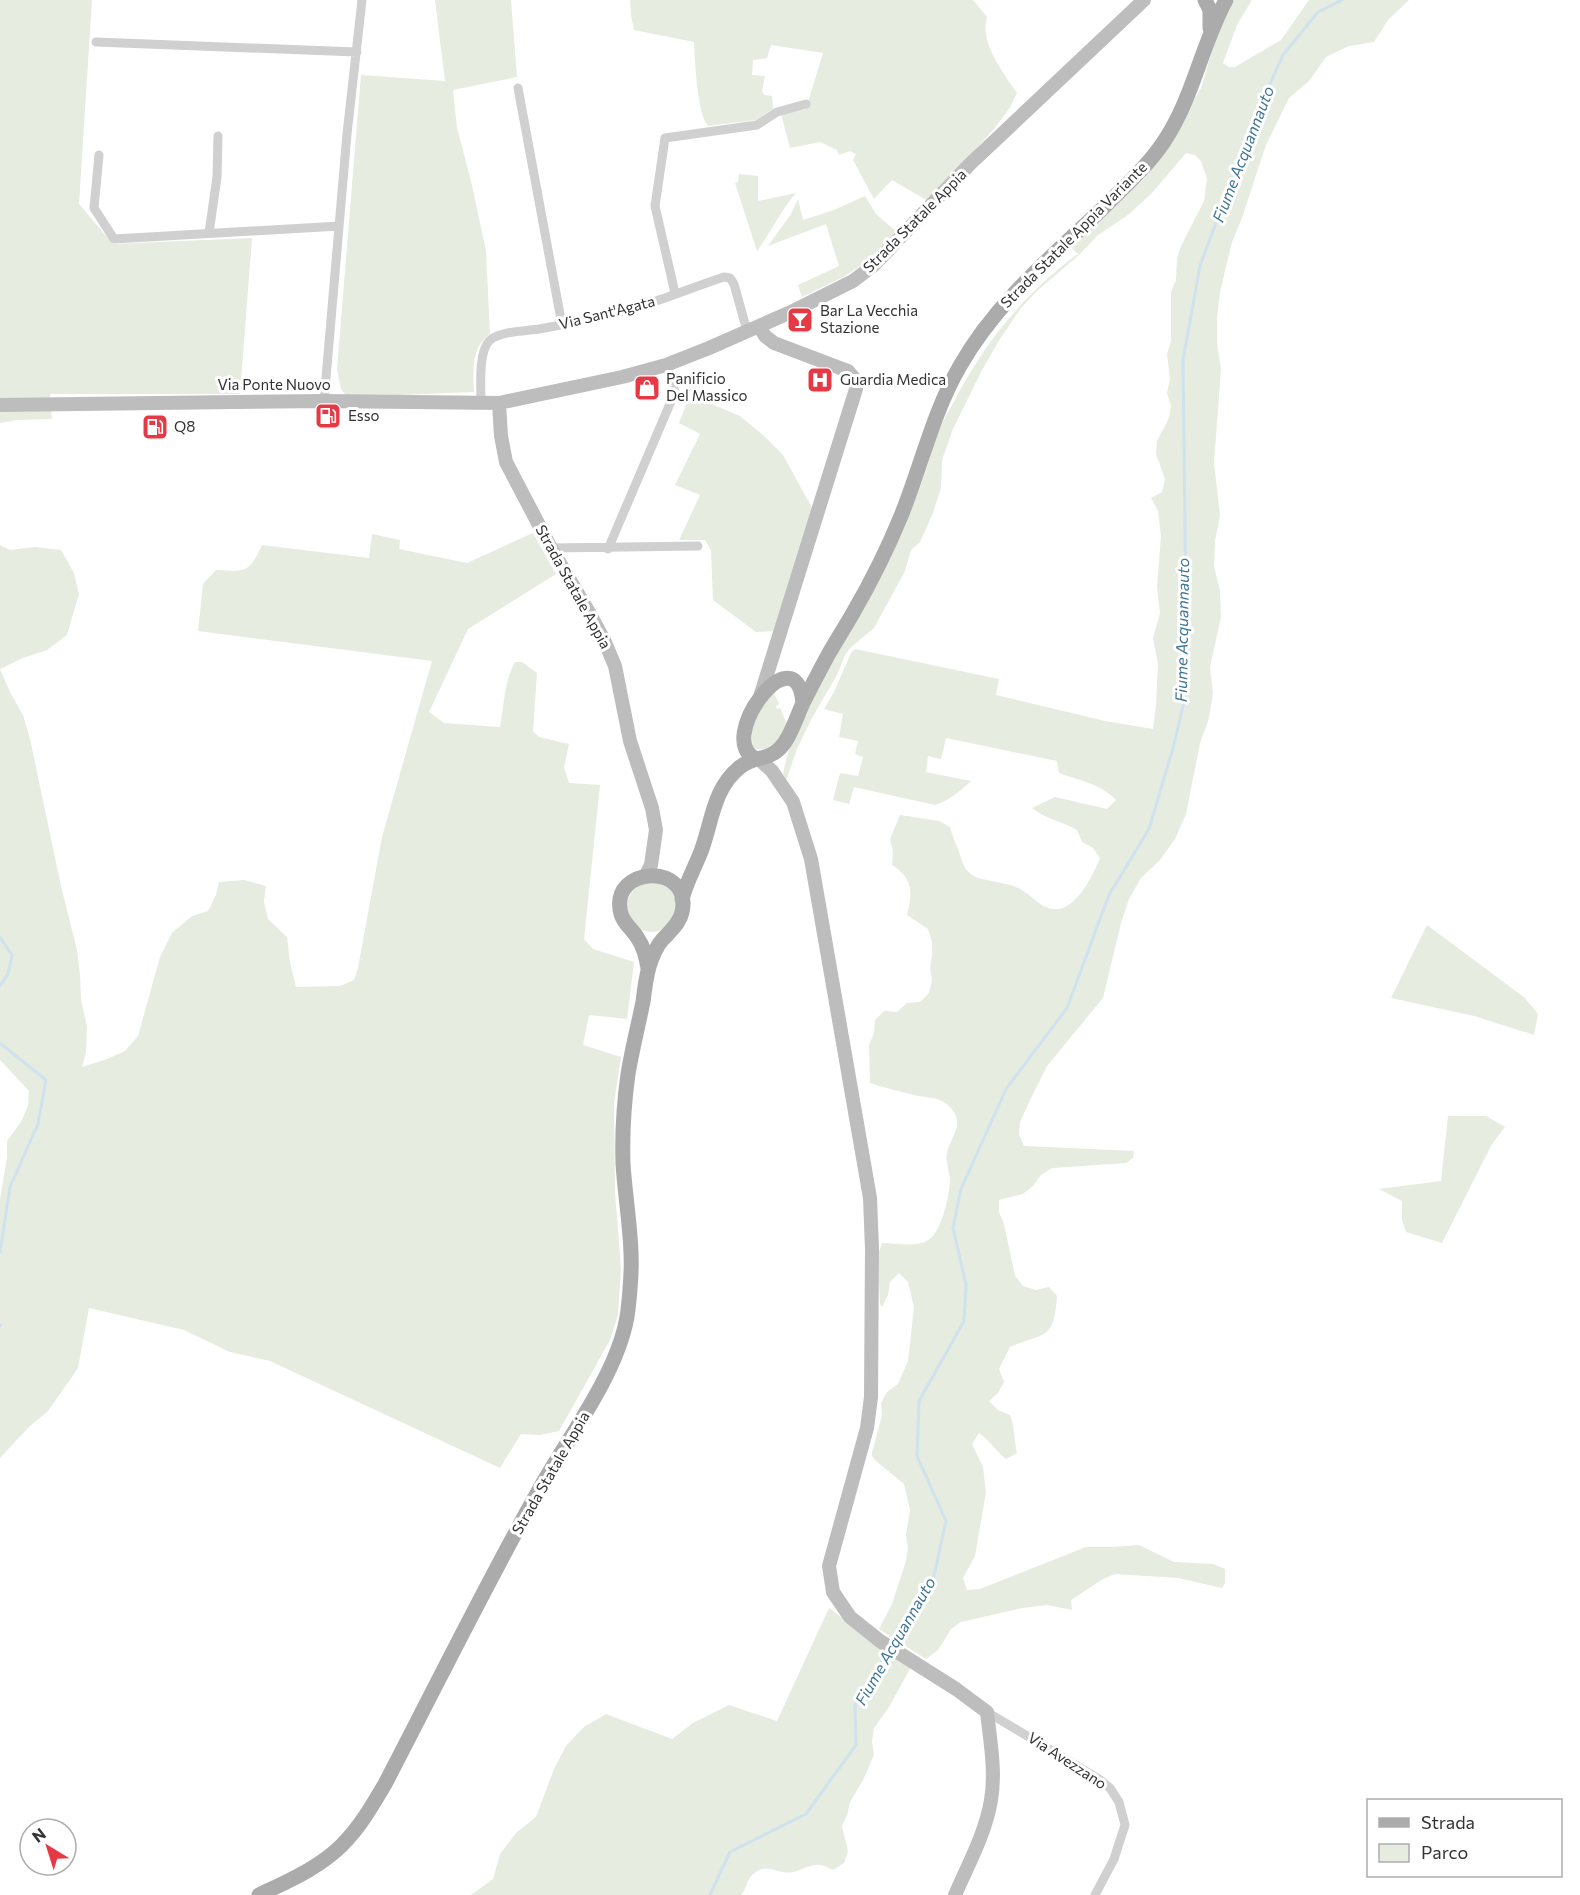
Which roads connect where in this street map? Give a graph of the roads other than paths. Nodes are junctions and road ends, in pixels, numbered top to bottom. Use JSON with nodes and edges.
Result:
{"nodes":[{"id":1,"x":362,"y":0,"type":"edge"},
{"id":2,"x":1205,"y":0,"type":"edge"},
{"id":3,"x":1226,"y":0,"type":"edge"},
{"id":4,"x":1144,"y":1,"type":"edge"},
{"id":5,"x":96,"y":42,"type":"dead end"},
{"id":6,"x":1208,"y":43,"type":"junction"},
{"id":7,"x":357,"y":52,"type":"junction"},
{"id":8,"x":518,"y":88,"type":"dead end"},
{"id":9,"x":806,"y":104,"type":"dead end"},
{"id":10,"x":218,"y":136,"type":"dead end"},
{"id":11,"x":99,"y":155,"type":"dead end"},
{"id":12,"x":339,"y":225,"type":"junction"},
{"id":13,"x":209,"y":233,"type":"junction"},
{"id":14,"x":675,"y":294,"type":"junction"},
{"id":15,"x":562,"y":325,"type":"junction"},
{"id":16,"x":753,"y":328,"type":"junction"},
{"id":17,"x":666,"y":365,"type":"junction"},
{"id":18,"x":538,"y":394,"type":"junction"},
{"id":19,"x":324,"y":401,"type":"junction"},
{"id":20,"x":481,"y":402,"type":"junction"},
{"id":21,"x":499,"y":403,"type":"junction"},
{"id":22,"x":0,"y":405,"type":"edge"},
{"id":23,"x":501,"y":436,"type":"junction"},
{"id":24,"x":698,"y":546,"type":"dead end"},
{"id":25,"x":551,"y":549,"type":"junction"},
{"id":26,"x":608,"y":549,"type":"junction"},
{"id":27,"x":829,"y":653,"type":"junction"},
{"id":28,"x":772,"y":660,"type":"junction"},
{"id":29,"x":790,"y":680,"type":"junction"},
{"id":30,"x":760,"y":697,"type":"junction"},
{"id":31,"x":803,"y":703,"type":"junction"},
{"id":32,"x":744,"y":735,"type":"junction"},
{"id":33,"x":786,"y":741,"type":"junction"},
{"id":34,"x":758,"y":759,"type":"junction"},
{"id":35,"x":778,"y":778,"type":"junction"},
{"id":36,"x":723,"y":789,"type":"junction"},
{"id":37,"x":654,"y":846,"type":"junction"},
{"id":38,"x":692,"y":870,"type":"junction"},
{"id":39,"x":646,"y":875,"type":"junction"},
{"id":40,"x":664,"y":878,"type":"junction"},
{"id":41,"x":682,"y":899,"type":"junction"},
{"id":42,"x":632,"y":931,"type":"junction"},
{"id":43,"x":668,"y":932,"type":"junction"},
{"id":44,"x":648,"y":968,"type":"junction"},
{"id":45,"x":987,"y":1712,"type":"junction"},
{"id":46,"x":259,"y":1895,"type":"edge"},
{"id":47,"x":955,"y":1895,"type":"edge"},
{"id":48,"x":1095,"y":1895,"type":"edge"}],
"edges":[{"from":1,"to":7,"type":"street"},
{"from":2,"to":6,"type":"main road","name":"Strada Statale Appia Variante"},
{"from":3,"to":6,"type":"main road","name":"Strada Statale Appia Variante"},
{"from":4,"to":16,"type":"street","name":"Strada Statale Appia"},
{"from":5,"to":7,"type":"street"},
{"from":6,"to":27,"type":"main road","name":"Strada Statale Appia Variante"},
{"from":7,"to":12,"type":"street"},
{"from":8,"to":15,"type":"street"},
{"from":9,"to":14,"type":"street"},
{"from":10,"to":13,"type":"street"},
{"from":11,"to":13,"type":"street"},
{"from":12,"to":13,"type":"street"},
{"from":12,"to":19,"type":"street"},
{"from":14,"to":15,"type":"street","name":"Via Sant'Agata"},
{"from":14,"to":16,"type":"street","name":"Via Sant'Agata"},
{"from":15,"to":20,"type":"street","name":"Via Sant'Agata"},
{"from":16,"to":17,"type":"street","name":"Strada Statale Appia"},
{"from":16,"to":28,"type":"street"},
{"from":17,"to":18,"type":"street","name":"Strada Statale Appia"},
{"from":17,"to":26,"type":"street"},
{"from":18,"to":21,"type":"street","name":"Strada Statale Appia"},
{"from":18,"to":23,"type":"street","name":"Strada Statale Appia"},
{"from":19,"to":20,"type":"street","name":"Via Ponte Nuovo"},
{"from":19,"to":22,"type":"street","name":"Via Ponte Nuovo"},
{"from":20,"to":21,"type":"street","name":"Via Ponte Nuovo"},
{"from":21,"to":23,"type":"street","name":"Strada Statale Appia"},
{"from":23,"to":25,"type":"street","name":"Strada Statale Appia"},
{"from":24,"to":26,"type":"street"},
{"from":25,"to":26,"type":"street"},
{"from":25,"to":37,"type":"street","name":"Strada Statale Appia"},
{"from":27,"to":29,"type":"main road","name":"Strada Statale Appia Variante"},
{"from":27,"to":31,"type":"main road","name":"Strada Statale Appia Variante"},
{"from":28,"to":29,"type":"street"},
{"from":28,"to":30,"type":"street"},
{"from":29,"to":30,"type":"main road","name":"Strada Statale Appia Variante"},
{"from":29,"to":31,"type":"main road"},
{"from":30,"to":32,"type":"main road","name":"Strada Statale Appia Variante"},
{"from":31,"to":33,"type":"main road","name":"Strada Statale Appia Variante"},
{"from":32,"to":34,"type":"main road"},
{"from":32,"to":36,"type":"main road","name":"Strada Statale Appia Variante"},
{"from":33,"to":34,"type":"main road","name":"Strada Statale Appia Variante"},
{"from":33,"to":35,"type":"street"},
{"from":34,"to":35,"type":"street"},
{"from":34,"to":36,"type":"main road","name":"Strada Statale Appia Variante"},
{"from":35,"to":45,"type":"street"},
{"from":36,"to":38,"type":"main road","name":"Strada Statale Appia Variante"},
{"from":37,"to":39,"type":"street","name":"Strada Statale Appia"},
{"from":37,"to":40,"type":"street","name":"Strada Statale Appia"},
{"from":38,"to":40,"type":"main road"},
{"from":38,"to":41,"type":"main road","name":"Strada Statale Appia Variante"},
{"from":39,"to":40,"type":"main road"},
{"from":39,"to":42,"type":"main road"},
{"from":40,"to":41,"type":"main road","name":"Strada Statale Appia"},
{"from":41,"to":43,"type":"main road","name":"Strada Statale Appia"},
{"from":42,"to":43,"type":"main road"},
{"from":42,"to":44,"type":"main road"},
{"from":43,"to":44,"type":"main road","name":"Strada Statale Appia"},
{"from":44,"to":46,"type":"main road","name":"Strada Statale Appia"},
{"from":45,"to":47,"type":"street"},
{"from":45,"to":48,"type":"street","name":"Via Avezzano"}]}
